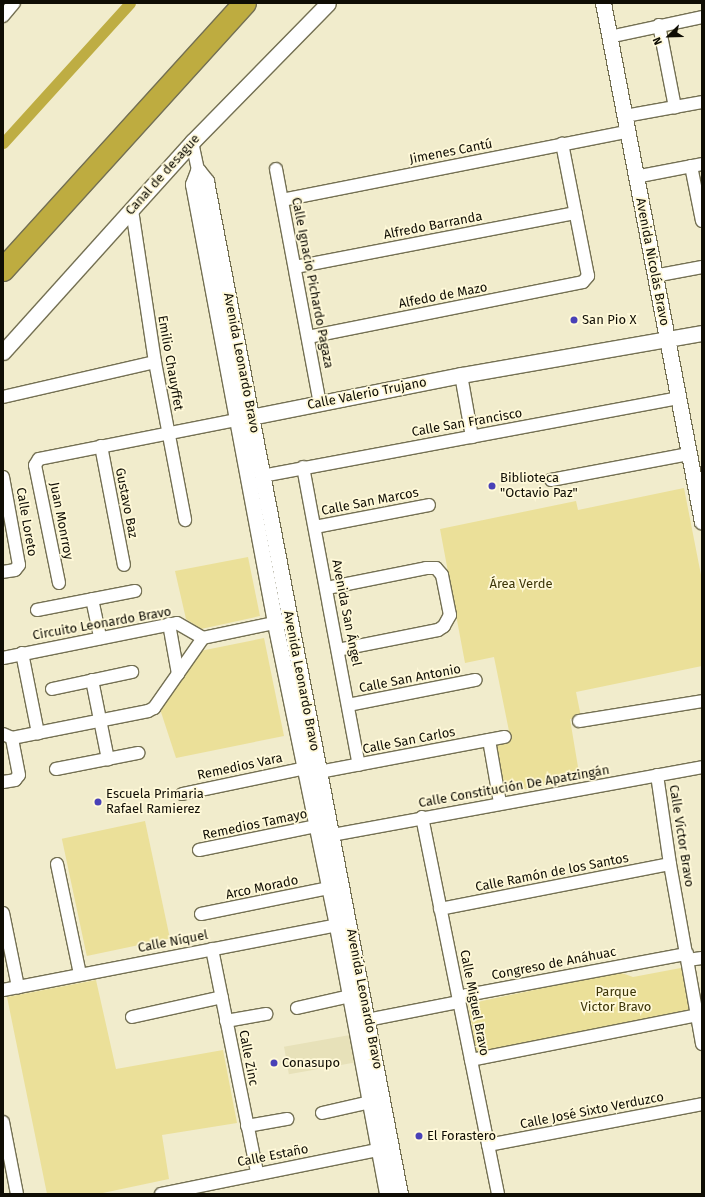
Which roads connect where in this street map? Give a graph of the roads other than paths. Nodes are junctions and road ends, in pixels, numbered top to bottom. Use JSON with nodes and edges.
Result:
{"nodes":[{"id":1,"x":14,"y":3,"type":"edge"},
{"id":2,"x":226,"y":3,"type":"edge"},
{"id":3,"x":245,"y":3,"type":"edge"},
{"id":4,"x":328,"y":3,"type":"edge"},
{"id":5,"x":603,"y":3,"type":"edge"},
{"id":6,"x":3,"y":16,"type":"edge"},
{"id":7,"x":702,"y":17,"type":"edge"},
{"id":8,"x":659,"y":25,"type":"junction"},
{"id":9,"x":609,"y":37,"type":"junction"},
{"id":10,"x":702,"y":102,"type":"edge"},
{"id":11,"x":675,"y":107,"type":"junction"},
{"id":12,"x":625,"y":116,"type":"junction"},
{"id":13,"x":626,"y":132,"type":"junction"},
{"id":14,"x":192,"y":142,"type":"junction"},
{"id":15,"x":562,"y":144,"type":"junction"},
{"id":16,"x":697,"y":165,"type":"edge"},
{"id":17,"x":276,"y":169,"type":"dead end"},
{"id":18,"x":198,"y":171,"type":"joint"},
{"id":19,"x":635,"y":177,"type":"junction"},
{"id":20,"x":282,"y":200,"type":"junction"},
{"id":21,"x":132,"y":210,"type":"junction"},
{"id":22,"x":576,"y":213,"type":"junction"},
{"id":23,"x":702,"y":221,"type":"edge"},
{"id":24,"x":3,"y":247,"type":"edge"},
{"id":25,"x":295,"y":267,"type":"junction"},
{"id":26,"x":702,"y":267,"type":"edge"},
{"id":27,"x":3,"y":270,"type":"edge"},
{"id":28,"x":654,"y":276,"type":"junction"},
{"id":29,"x":702,"y":333,"type":"edge"},
{"id":30,"x":308,"y":337,"type":"junction"},
{"id":31,"x":666,"y":340,"type":"junction"},
{"id":32,"x":3,"y":352,"type":"edge"},
{"id":33,"x":155,"y":362,"type":"junction"},
{"id":34,"x":461,"y":375,"type":"junction"},
{"id":35,"x":3,"y":397,"type":"edge"},
{"id":36,"x":677,"y":398,"type":"junction"},
{"id":37,"x":320,"y":403,"type":"junction"},
{"id":38,"x":244,"y":418,"type":"junction"},
{"id":39,"x":168,"y":432,"type":"junction"},
{"id":40,"x":472,"y":437,"type":"junction"},
{"id":41,"x":101,"y":446,"type":"junction"},
{"id":42,"x":688,"y":454,"type":"junction"},
{"id":43,"x":35,"y":465,"type":"joint"},
{"id":44,"x":303,"y":467,"type":"junction"},
{"id":45,"x":262,"y":476,"type":"junction"},
{"id":46,"x":3,"y":478,"type":"edge"},
{"id":47,"x":551,"y":480,"type":"dead end"},
{"id":48,"x":430,"y":505,"type":"dead end"},
{"id":49,"x":6,"y":511,"type":"edge"},
{"id":50,"x":185,"y":520,"type":"dead end"},
{"id":51,"x":702,"y":522,"type":"edge"},
{"id":52,"x":315,"y":527,"type":"junction"},
{"id":53,"x":124,"y":565,"type":"dead end"},
{"id":54,"x":3,"y":572,"type":"edge"},
{"id":55,"x":59,"y":583,"type":"dead end"},
{"id":56,"x":327,"y":588,"type":"junction"},
{"id":57,"x":135,"y":590,"type":"dead end"},
{"id":58,"x":92,"y":599,"type":"junction"},
{"id":59,"x":37,"y":610,"type":"dead end"},
{"id":60,"x":282,"y":622,"type":"junction"},
{"id":61,"x":169,"y":624,"type":"junction"},
{"id":62,"x":100,"y":638,"type":"junction"},
{"id":63,"x":203,"y":638,"type":"junction"},
{"id":64,"x":338,"y":650,"type":"junction"},
{"id":65,"x":4,"y":653,"type":"edge"},
{"id":66,"x":22,"y":653,"type":"junction"},
{"id":67,"x":132,"y":672,"type":"dead end"},
{"id":68,"x":178,"y":674,"type":"junction"},
{"id":69,"x":92,"y":680,"type":"junction"},
{"id":70,"x":476,"y":680,"type":"dead end"},
{"id":71,"x":52,"y":689,"type":"dead end"},
{"id":72,"x":702,"y":700,"type":"edge"},
{"id":73,"x":348,"y":705,"type":"junction"},
{"id":74,"x":100,"y":720,"type":"junction"},
{"id":75,"x":579,"y":721,"type":"dead end"},
{"id":76,"x":38,"y":733,"type":"junction"},
{"id":77,"x":8,"y":736,"type":"edge"},
{"id":78,"x":505,"y":737,"type":"dead end"},
{"id":79,"x":488,"y":740,"type":"junction"},
{"id":80,"x":138,"y":753,"type":"dead end"},
{"id":81,"x":108,"y":759,"type":"junction"},
{"id":82,"x":359,"y":764,"type":"junction"},
{"id":83,"x":702,"y":767,"type":"edge"},
{"id":84,"x":305,"y":768,"type":"junction"},
{"id":85,"x":56,"y":769,"type":"dead end"},
{"id":86,"x":319,"y":772,"type":"junction"},
{"id":87,"x":658,"y":775,"type":"junction"},
{"id":88,"x":3,"y":782,"type":"edge"},
{"id":89,"x":182,"y":794,"type":"dead end"},
{"id":90,"x":500,"y":803,"type":"junction"},
{"id":91,"x":422,"y":817,"type":"junction"},
{"id":92,"x":316,"y":826,"type":"junction"},
{"id":93,"x":332,"y":835,"type":"junction"},
{"id":94,"x":199,"y":850,"type":"dead end"},
{"id":95,"x":57,"y":864,"type":"dead end"},
{"id":96,"x":670,"y":864,"type":"junction"},
{"id":97,"x":329,"y":888,"type":"junction"},
{"id":98,"x":440,"y":909,"type":"junction"},
{"id":99,"x":3,"y":913,"type":"edge"},
{"id":100,"x":201,"y":914,"type":"dead end"},
{"id":101,"x":343,"y":925,"type":"junction"},
{"id":102,"x":212,"y":949,"type":"junction"},
{"id":103,"x":702,"y":958,"type":"edge"},
{"id":104,"x":688,"y":959,"type":"junction"},
{"id":105,"x":80,"y":974,"type":"junction"},
{"id":106,"x":18,"y":987,"type":"junction"},
{"id":107,"x":3,"y":990,"type":"edge"},
{"id":108,"x":222,"y":996,"type":"junction"},
{"id":109,"x":350,"y":996,"type":"junction"},
{"id":110,"x":459,"y":1000,"type":"junction"},
{"id":111,"x":297,"y":1008,"type":"dead end"},
{"id":112,"x":266,"y":1014,"type":"dead end"},
{"id":113,"x":698,"y":1015,"type":"junction"},
{"id":114,"x":132,"y":1017,"type":"dead end"},
{"id":115,"x":368,"y":1020,"type":"junction"},
{"id":116,"x":226,"y":1022,"type":"junction"},
{"id":117,"x":702,"y":1044,"type":"edge"},
{"id":118,"x":471,"y":1060,"type":"junction"},
{"id":119,"x":370,"y":1102,"type":"junction"},
{"id":120,"x":702,"y":1104,"type":"edge"},
{"id":121,"x":322,"y":1113,"type":"dead end"},
{"id":122,"x":287,"y":1119,"type":"dead end"},
{"id":123,"x":247,"y":1126,"type":"junction"},
{"id":124,"x":4,"y":1131,"type":"edge"},
{"id":125,"x":488,"y":1145,"type":"junction"},
{"id":126,"x":385,"y":1149,"type":"junction"},
{"id":127,"x":7,"y":1169,"type":"edge"},
{"id":128,"x":257,"y":1173,"type":"junction"},
{"id":129,"x":17,"y":1194,"type":"edge"},
{"id":130,"x":161,"y":1194,"type":"edge"},
{"id":131,"x":387,"y":1194,"type":"edge"},
{"id":132,"x":400,"y":1194,"type":"edge"},
{"id":133,"x":498,"y":1194,"type":"edge"}],
"edges":[{"from":1,"to":6,"type":"street"},
{"from":2,"to":24,"type":"highway"},
{"from":3,"to":27,"type":"highway"},
{"from":4,"to":14,"type":"street","name":"Canal de desague"},
{"from":5,"to":9,"type":"street","name":"Avenida Nicolás Bravo"},
{"from":7,"to":8,"type":"street"},
{"from":8,"to":9,"type":"street"},
{"from":8,"to":11,"type":"street"},
{"from":9,"to":12,"type":"street","name":"Avenida Nicolás Bravo"},
{"from":10,"to":11,"type":"street"},
{"from":11,"to":12,"type":"street"},
{"from":12,"to":13,"type":"street","name":"Avenida Nicolás Bravo"},
{"from":13,"to":15,"type":"street","name":"Jimenes Cantú"},
{"from":13,"to":19,"type":"street","name":"Avenida Nicolás Bravo"},
{"from":14,"to":18,"type":"street","name":"Avenida Leonardo Bravo"},
{"from":14,"to":21,"type":"street","name":"Canal de desague"},
{"from":15,"to":20,"type":"street","name":"Jimenes Cantú"},
{"from":15,"to":22,"type":"street"},
{"from":16,"to":19,"type":"street"},
{"from":16,"to":23,"type":"street"},
{"from":17,"to":20,"type":"street","name":"Calle Ignacio Pichardo Pagaza"},
{"from":18,"to":38,"type":"street","name":"Avenida Leonardo Bravo"},
{"from":19,"to":28,"type":"street","name":"Avenida Nicolás Bravo"},
{"from":20,"to":25,"type":"street","name":"Calle Ignacio Pichardo Pagaza"},
{"from":21,"to":32,"type":"street","name":"Canal de desague"},
{"from":21,"to":33,"type":"street","name":"Emilio Chauyffet"},
{"from":22,"to":25,"type":"street","name":"Alfredo Barranda"},
{"from":22,"to":30,"type":"street","name":"Alfedo de Mazo"},
{"from":25,"to":30,"type":"street","name":"Calle Ignacio Pichardo Pagaza"},
{"from":26,"to":28,"type":"street"},
{"from":28,"to":31,"type":"street","name":"Avenida Nicolás Bravo"},
{"from":29,"to":31,"type":"street","name":"Calle Valerio Trujano"},
{"from":30,"to":37,"type":"street","name":"Calle Ignacio Pichardo Pagaza"},
{"from":31,"to":34,"type":"street","name":"Calle Valerio Trujano"},
{"from":31,"to":36,"type":"street","name":"Avenida Nicolás Bravo"},
{"from":33,"to":35,"type":"street"},
{"from":33,"to":39,"type":"street","name":"Emilio Chauyffet"},
{"from":34,"to":37,"type":"street","name":"Calle Valerio Trujano"},
{"from":34,"to":40,"type":"street"},
{"from":36,"to":40,"type":"street","name":"Calle San Francisco"},
{"from":36,"to":42,"type":"street","name":"Avenida Nicolás Bravo"},
{"from":37,"to":38,"type":"street","name":"Calle Valerio Trujano"},
{"from":38,"to":39,"type":"street","name":"Calle Valerio Trujano"},
{"from":38,"to":45,"type":"street","name":"Avenida Leonardo Bravo"},
{"from":38,"to":60,"type":"street","name":"Avenida Leonardo Bravo"},
{"from":39,"to":41,"type":"street","name":"Calle Valerio Trujano"},
{"from":39,"to":50,"type":"street","name":"Emilio Chauyffet"},
{"from":40,"to":44,"type":"street","name":"Calle San Francisco"},
{"from":41,"to":43,"type":"street","name":"Calle Valerio Trujano"},
{"from":41,"to":53,"type":"street","name":"Gustavo Baz"},
{"from":42,"to":47,"type":"street"},
{"from":42,"to":51,"type":"street","name":"Avenida Nicolás Bravo"},
{"from":43,"to":55,"type":"street","name":"Juan Monrroy"},
{"from":44,"to":45,"type":"street","name":"Calle San Francisco"},
{"from":44,"to":52,"type":"street","name":"Avenida San Ángel"},
{"from":45,"to":60,"type":"street","name":"Avenida Leonardo Bravo"},
{"from":46,"to":49,"type":"street","name":"Calle Loreto"},
{"from":48,"to":52,"type":"street","name":"Calle San Marcos"},
{"from":49,"to":54,"type":"street","name":"Calle Loreto"},
{"from":52,"to":56,"type":"street","name":"Avenida San Ángel"},
{"from":56,"to":64,"type":"street","name":"Avenida San Ángel"},
{"from":56,"to":64,"type":"street"},
{"from":57,"to":58,"type":"street"},
{"from":58,"to":59,"type":"street"},
{"from":58,"to":62,"type":"street"},
{"from":60,"to":63,"type":"street"},
{"from":60,"to":84,"type":"street","name":"Avenida Leonardo Bravo"},
{"from":60,"to":86,"type":"street","name":"Avenida Leonardo Bravo"},
{"from":61,"to":62,"type":"street","name":"Circuito Leonardo Bravo"},
{"from":61,"to":63,"type":"street","name":"Circuito Leonardo Bravo"},
{"from":61,"to":68,"type":"street"},
{"from":62,"to":66,"type":"street","name":"Circuito Leonardo Bravo"},
{"from":63,"to":68,"type":"street"},
{"from":64,"to":73,"type":"street","name":"Avenida San Ángel"},
{"from":65,"to":66,"type":"street","name":"Circuito Leonardo Bravo"},
{"from":66,"to":76,"type":"street"},
{"from":67,"to":69,"type":"street"},
{"from":68,"to":74,"type":"street"},
{"from":69,"to":71,"type":"street"},
{"from":69,"to":74,"type":"street"},
{"from":70,"to":73,"type":"street","name":"Calle San Antonio"},
{"from":72,"to":75,"type":"street"},
{"from":73,"to":82,"type":"street","name":"Avenida San Ángel"},
{"from":74,"to":76,"type":"street"},
{"from":74,"to":81,"type":"street"},
{"from":76,"to":77,"type":"street"},
{"from":77,"to":88,"type":"street"},
{"from":78,"to":79,"type":"street","name":"Calle San Carlos"},
{"from":79,"to":82,"type":"street","name":"Calle San Carlos"},
{"from":79,"to":90,"type":"street"},
{"from":80,"to":81,"type":"street"},
{"from":81,"to":85,"type":"street"},
{"from":82,"to":86,"type":"street","name":"Calle San Carlos"},
{"from":83,"to":87,"type":"street","name":"Calle Constitución De Apatzingán"},
{"from":84,"to":89,"type":"street","name":"Remedios Vara"},
{"from":84,"to":92,"type":"street","name":"Avenida Leonardo Bravo"},
{"from":86,"to":93,"type":"street","name":"Avenida Leonardo Bravo"},
{"from":87,"to":90,"type":"street","name":"Calle Constitución De Apatzingán"},
{"from":87,"to":96,"type":"street","name":"Calle Víctor Bravo"},
{"from":90,"to":91,"type":"street","name":"Calle Constitución De Apatzingán"},
{"from":91,"to":93,"type":"street","name":"Calle Constitución De Apatzingán"},
{"from":91,"to":98,"type":"street","name":"Calle Miguel Bravo"},
{"from":92,"to":94,"type":"street","name":"Remedios Tamayo"},
{"from":92,"to":97,"type":"street","name":"Avenida Leonardo Bravo"},
{"from":93,"to":101,"type":"street","name":"Avenida Leonardo Bravo"},
{"from":95,"to":105,"type":"street"},
{"from":96,"to":98,"type":"street","name":"Calle Ramón de los Santos"},
{"from":96,"to":104,"type":"street","name":"Calle Víctor Bravo"},
{"from":97,"to":100,"type":"street","name":"Arco Morado"},
{"from":97,"to":101,"type":"street","name":"Avenida Leonardo Bravo"},
{"from":98,"to":110,"type":"street","name":"Calle Miguel Bravo"},
{"from":99,"to":106,"type":"street"},
{"from":101,"to":102,"type":"street","name":"Calle Níquel"},
{"from":101,"to":109,"type":"street","name":"Avenida Leonardo Bravo"},
{"from":101,"to":115,"type":"street","name":"Avenida Leonardo Bravo"},
{"from":102,"to":105,"type":"street","name":"Calle Níquel"},
{"from":102,"to":108,"type":"street","name":"Calle Zinc"},
{"from":103,"to":104,"type":"street"},
{"from":104,"to":110,"type":"street","name":"Congreso de Anáhuac"},
{"from":104,"to":113,"type":"street","name":"Calle Víctor Bravo"},
{"from":105,"to":106,"type":"street","name":"Calle Níquel"},
{"from":106,"to":107,"type":"street","name":"Calle Níquel"},
{"from":108,"to":114,"type":"street"},
{"from":108,"to":116,"type":"street","name":"Calle Zinc"},
{"from":109,"to":111,"type":"street"},
{"from":109,"to":119,"type":"street","name":"Avenida Leonardo Bravo"},
{"from":110,"to":115,"type":"street","name":"Congreso de Anáhuac"},
{"from":110,"to":118,"type":"street","name":"Calle Miguel Bravo"},
{"from":112,"to":116,"type":"street"},
{"from":113,"to":117,"type":"street","name":"Calle Víctor Bravo"},
{"from":113,"to":118,"type":"street"},
{"from":115,"to":126,"type":"street","name":"Avenida Leonardo Bravo"},
{"from":116,"to":123,"type":"street","name":"Calle Zinc"},
{"from":118,"to":125,"type":"street","name":"Calle Miguel Bravo"},
{"from":119,"to":121,"type":"street"},
{"from":119,"to":126,"type":"street","name":"Avenida Leonardo Bravo"},
{"from":120,"to":125,"type":"street","name":"Calle José Sixto Verduzco"},
{"from":122,"to":123,"type":"street"},
{"from":123,"to":128,"type":"street","name":"Calle Zinc"},
{"from":124,"to":127,"type":"street"},
{"from":125,"to":133,"type":"street","name":"Calle Miguel Bravo"},
{"from":126,"to":128,"type":"street","name":"Calle Estaño"},
{"from":126,"to":131,"type":"street","name":"Avenida Leonardo Bravo"},
{"from":126,"to":132,"type":"street","name":"Avenida Leonardo Bravo"},
{"from":127,"to":129,"type":"street"},
{"from":128,"to":130,"type":"street","name":"Calle Estaño"}]}
